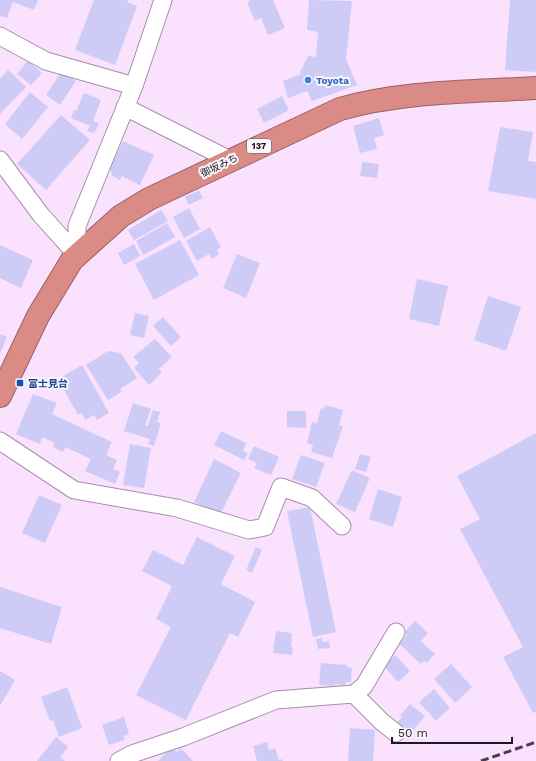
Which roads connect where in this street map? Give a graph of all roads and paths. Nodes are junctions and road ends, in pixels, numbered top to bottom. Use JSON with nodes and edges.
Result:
{"nodes":[{"id":1,"x":164,"y":0,"type":"edge"},
{"id":2,"x":0,"y":36,"type":"edge"},
{"id":3,"x":134,"y":86,"type":"junction"},
{"id":4,"x":536,"y":88,"type":"edge"},
{"id":5,"x":126,"y":107,"type":"junction"},
{"id":6,"x":0,"y":160,"type":"edge"},
{"id":7,"x":230,"y":160,"type":"junction"},
{"id":8,"x":77,"y":255,"type":"junction"},
{"id":9,"x":0,"y":396,"type":"edge"},
{"id":10,"x":0,"y":440,"type":"edge"},
{"id":11,"x":342,"y":526,"type":"dead end"},
{"id":12,"x":396,"y":632,"type":"dead end"},
{"id":13,"x":354,"y":694,"type":"junction"},
{"id":14,"x":396,"y":733,"type":"dead end"},
{"id":15,"x":119,"y":761,"type":"edge"}],
"edges":[{"from":1,"to":3,"type":"street"},
{"from":2,"to":3,"type":"street"},
{"from":3,"to":5,"type":"street"},
{"from":4,"to":7,"type":"highway","name":"御坂みち","number":"137"},
{"from":5,"to":7,"type":"street"},
{"from":5,"to":8,"type":"street"},
{"from":6,"to":8,"type":"street"},
{"from":7,"to":8,"type":"highway","name":"御坂みち","number":"137"},
{"from":8,"to":9,"type":"highway","name":"御坂みち","number":"137"},
{"from":10,"to":11,"type":"street"},
{"from":12,"to":13,"type":"street"},
{"from":13,"to":14,"type":"street"},
{"from":13,"to":15,"type":"street"}]}
